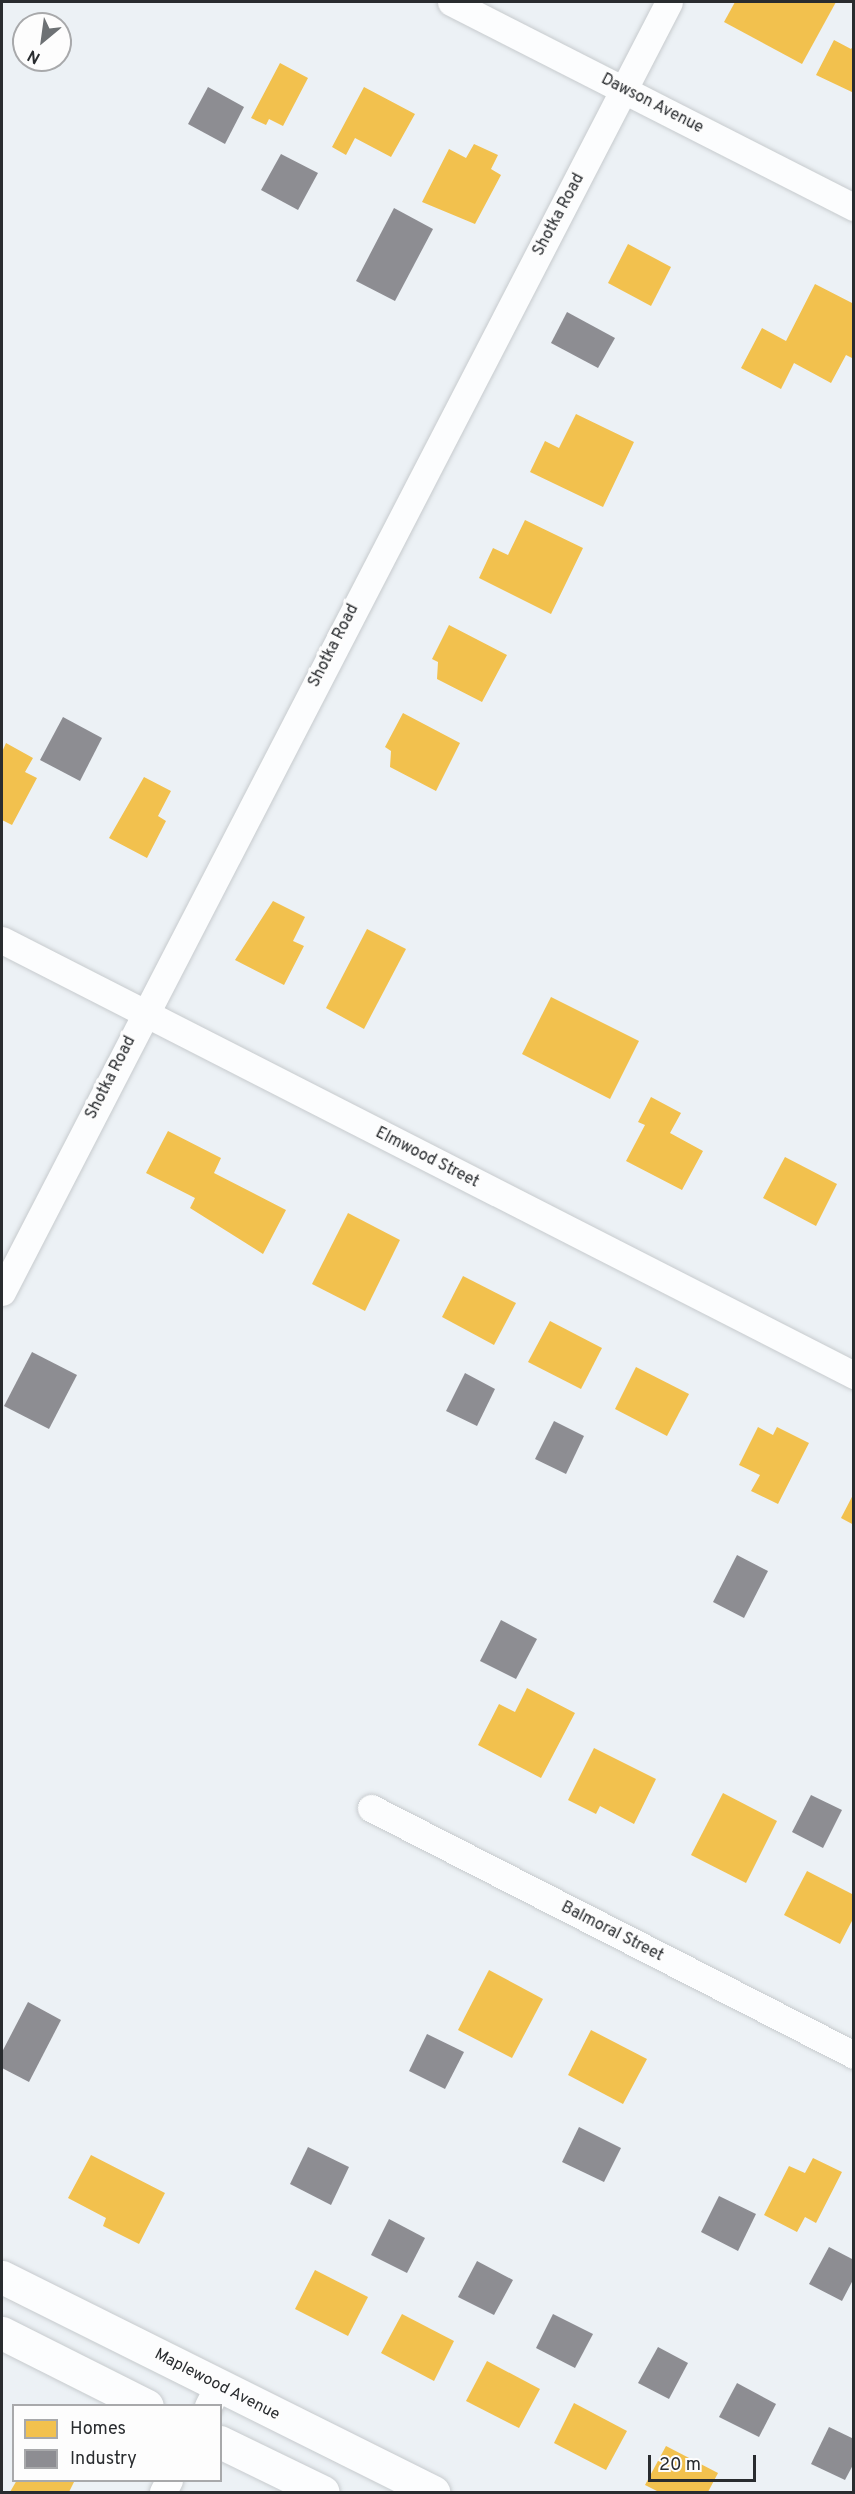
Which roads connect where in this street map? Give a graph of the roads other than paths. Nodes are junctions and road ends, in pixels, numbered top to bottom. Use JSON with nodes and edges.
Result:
{"nodes":[{"id":1,"x":451,"y":2,"type":"edge"},
{"id":2,"x":669,"y":2,"type":"edge"},
{"id":3,"x":624,"y":90,"type":"junction"},
{"id":4,"x":854,"y":207,"type":"edge"},
{"id":5,"x":2,"y":940,"type":"edge"},
{"id":6,"x":144,"y":1013,"type":"junction"},
{"id":7,"x":2,"y":1292,"type":"edge"},
{"id":8,"x":854,"y":1375,"type":"edge"},
{"id":9,"x":372,"y":1808,"type":"dead end"},
{"id":10,"x":854,"y":2055,"type":"edge"},
{"id":11,"x":2,"y":2277,"type":"edge"},
{"id":12,"x":2,"y":2332,"type":"edge"},
{"id":13,"x":213,"y":2396,"type":"edge"},
{"id":14,"x":143,"y":2404,"type":"edge"},
{"id":15,"x":222,"y":2443,"type":"edge"},
{"id":16,"x":323,"y":2493,"type":"edge"},
{"id":17,"x":433,"y":2493,"type":"edge"}],
"edges":[{"from":1,"to":3,"type":"street","name":"Dawson Avenue"},
{"from":2,"to":3,"type":"street","name":"Shotka Road"},
{"from":3,"to":4,"type":"street","name":"Dawson Avenue"},
{"from":3,"to":6,"type":"street","name":"Shotka Road"},
{"from":5,"to":6,"type":"street","name":"Elmwood Street"},
{"from":6,"to":7,"type":"street","name":"Shotka Road"},
{"from":6,"to":8,"type":"street","name":"Elmwood Street"},
{"from":9,"to":10,"type":"street","name":"Balmoral Street"},
{"from":11,"to":13,"type":"street","name":"Maplewood Avenue"},
{"from":12,"to":14,"type":"street"},
{"from":13,"to":17,"type":"street","name":"Maplewood Avenue"},
{"from":15,"to":16,"type":"street"}]}
